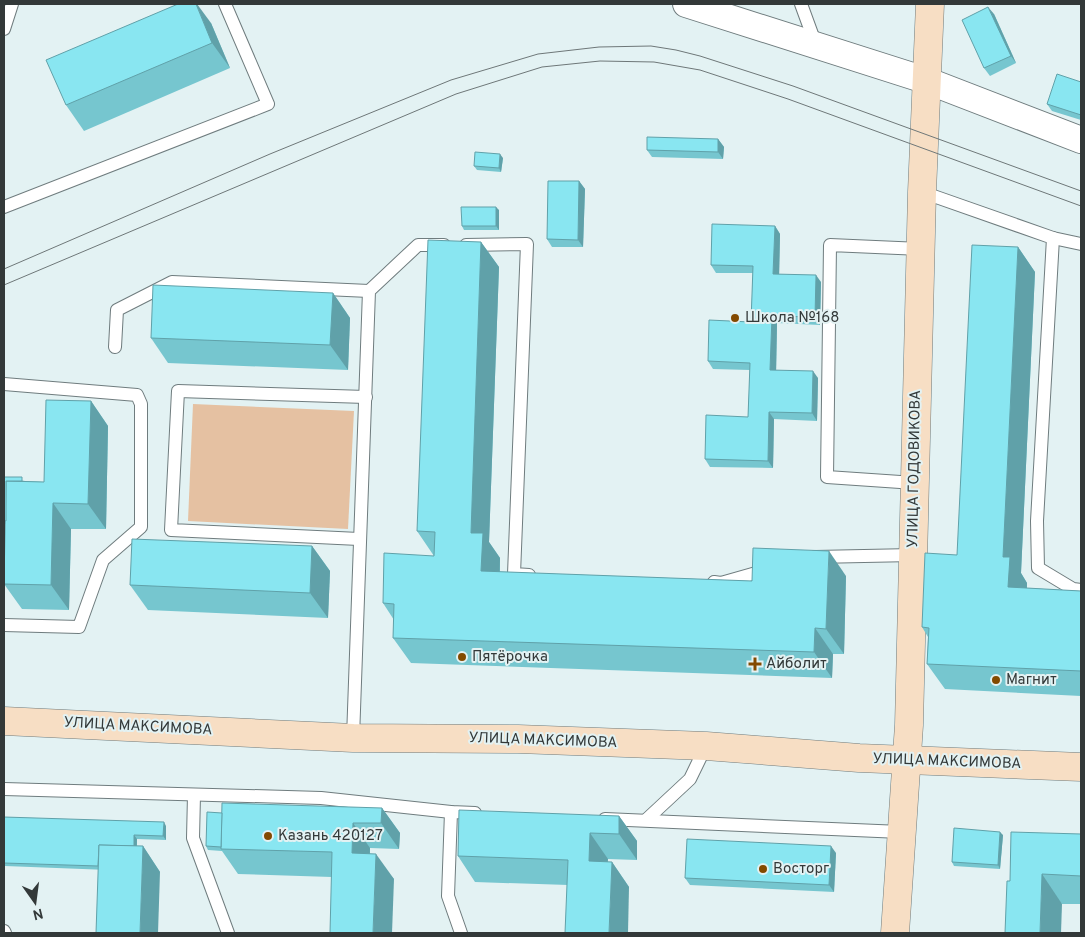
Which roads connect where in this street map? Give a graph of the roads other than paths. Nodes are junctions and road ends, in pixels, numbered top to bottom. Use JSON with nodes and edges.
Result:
{"nodes":[{"id":1,"x":12,"y":4,"type":"edge"},
{"id":2,"x":226,"y":4,"type":"edge"},
{"id":3,"x":686,"y":4,"type":"edge"},
{"id":4,"x":801,"y":4,"type":"edge"},
{"id":5,"x":930,"y":4,"type":"edge"},
{"id":6,"x":4,"y":30,"type":"edge"},
{"id":7,"x":816,"y":45,"type":"junction"},
{"id":8,"x":928,"y":81,"type":"junction"},
{"id":9,"x":1081,"y":140,"type":"edge"},
{"id":10,"x":922,"y":192,"type":"junction"},
{"id":11,"x":4,"y":207,"type":"edge"},
{"id":12,"x":1053,"y":238,"type":"junction"},
{"id":13,"x":1081,"y":244,"type":"edge"},
{"id":14,"x":921,"y":249,"type":"junction"},
{"id":15,"x":368,"y":290,"type":"junction"},
{"id":16,"x":115,"y":347,"type":"dead end"},
{"id":17,"x":4,"y":384,"type":"edge"},
{"id":18,"x":366,"y":397,"type":"junction"},
{"id":19,"x":915,"y":484,"type":"junction"},
{"id":20,"x":359,"y":539,"type":"junction"},
{"id":21,"x":913,"y":555,"type":"junction"},
{"id":22,"x":802,"y":560,"type":"edge"},
{"id":23,"x":775,"y":567,"type":"edge"},
{"id":24,"x":542,"y":576,"type":"edge"},
{"id":25,"x":703,"y":582,"type":"edge"},
{"id":26,"x":1081,"y":590,"type":"edge"},
{"id":27,"x":4,"y":625,"type":"edge"},
{"id":28,"x":4,"y":720,"type":"edge"},
{"id":29,"x":353,"y":738,"type":"junction"},
{"id":30,"x":706,"y":746,"type":"junction"},
{"id":31,"x":908,"y":760,"type":"junction"},
{"id":32,"x":1081,"y":767,"type":"edge"},
{"id":33,"x":4,"y":789,"type":"edge"},
{"id":34,"x":194,"y":794,"type":"junction"},
{"id":35,"x":450,"y":812,"type":"junction"},
{"id":36,"x":490,"y":814,"type":"edge"},
{"id":37,"x":597,"y":818,"type":"edge"},
{"id":38,"x":646,"y":820,"type":"junction"},
{"id":39,"x":901,"y":832,"type":"junction"},
{"id":40,"x":228,"y":933,"type":"edge"},
{"id":41,"x":461,"y":933,"type":"edge"},
{"id":42,"x":895,"y":933,"type":"edge"}],
"edges":[{"from":1,"to":6,"type":"lane"},
{"from":2,"to":11,"type":"lane"},
{"from":3,"to":7,"type":"street"},
{"from":4,"to":7,"type":"lane"},
{"from":5,"to":8,"type":"main road","name":"УЛИЦА ГОДОВИКОВА"},
{"from":7,"to":8,"type":"street"},
{"from":8,"to":9,"type":"street"},
{"from":8,"to":10,"type":"main road","name":"УЛИЦА ГОДОВИКОВА"},
{"from":10,"to":12,"type":"lane"},
{"from":10,"to":14,"type":"main road","name":"УЛИЦА ГОДОВИКОВА"},
{"from":12,"to":13,"type":"lane"},
{"from":12,"to":26,"type":"lane"},
{"from":14,"to":19,"type":"main road","name":"УЛИЦА ГОДОВИКОВА"},
{"from":14,"to":19,"type":"lane"},
{"from":15,"to":16,"type":"lane"},
{"from":15,"to":18,"type":"lane"},
{"from":15,"to":24,"type":"lane"},
{"from":17,"to":27,"type":"lane"},
{"from":18,"to":20,"type":"lane"},
{"from":18,"to":20,"type":"lane"},
{"from":19,"to":21,"type":"main road","name":"УЛИЦА ГОДОВИКОВА"},
{"from":20,"to":29,"type":"lane"},
{"from":21,"to":22,"type":"lane"},
{"from":21,"to":31,"type":"main road","name":"УЛИЦА ГОДОВИКОВА"},
{"from":23,"to":25,"type":"lane"},
{"from":28,"to":29,"type":"main road","name":"УЛИЦА МАКСИМОВА"},
{"from":29,"to":30,"type":"main road","name":"УЛИЦА МАКСИМОВА"},
{"from":30,"to":31,"type":"main road","name":"УЛИЦА МАКСИМОВА"},
{"from":30,"to":38,"type":"lane"},
{"from":31,"to":32,"type":"main road","name":"УЛИЦА МАКСИМОВА"},
{"from":31,"to":39,"type":"main road","name":"УЛИЦА ГОДОВИКОВА"},
{"from":33,"to":34,"type":"lane"},
{"from":34,"to":35,"type":"lane"},
{"from":34,"to":40,"type":"lane"},
{"from":35,"to":36,"type":"lane"},
{"from":35,"to":41,"type":"lane"},
{"from":37,"to":38,"type":"lane"},
{"from":38,"to":39,"type":"lane"},
{"from":39,"to":42,"type":"main road","name":"УЛИЦА ГОДОВИКОВА"}]}
